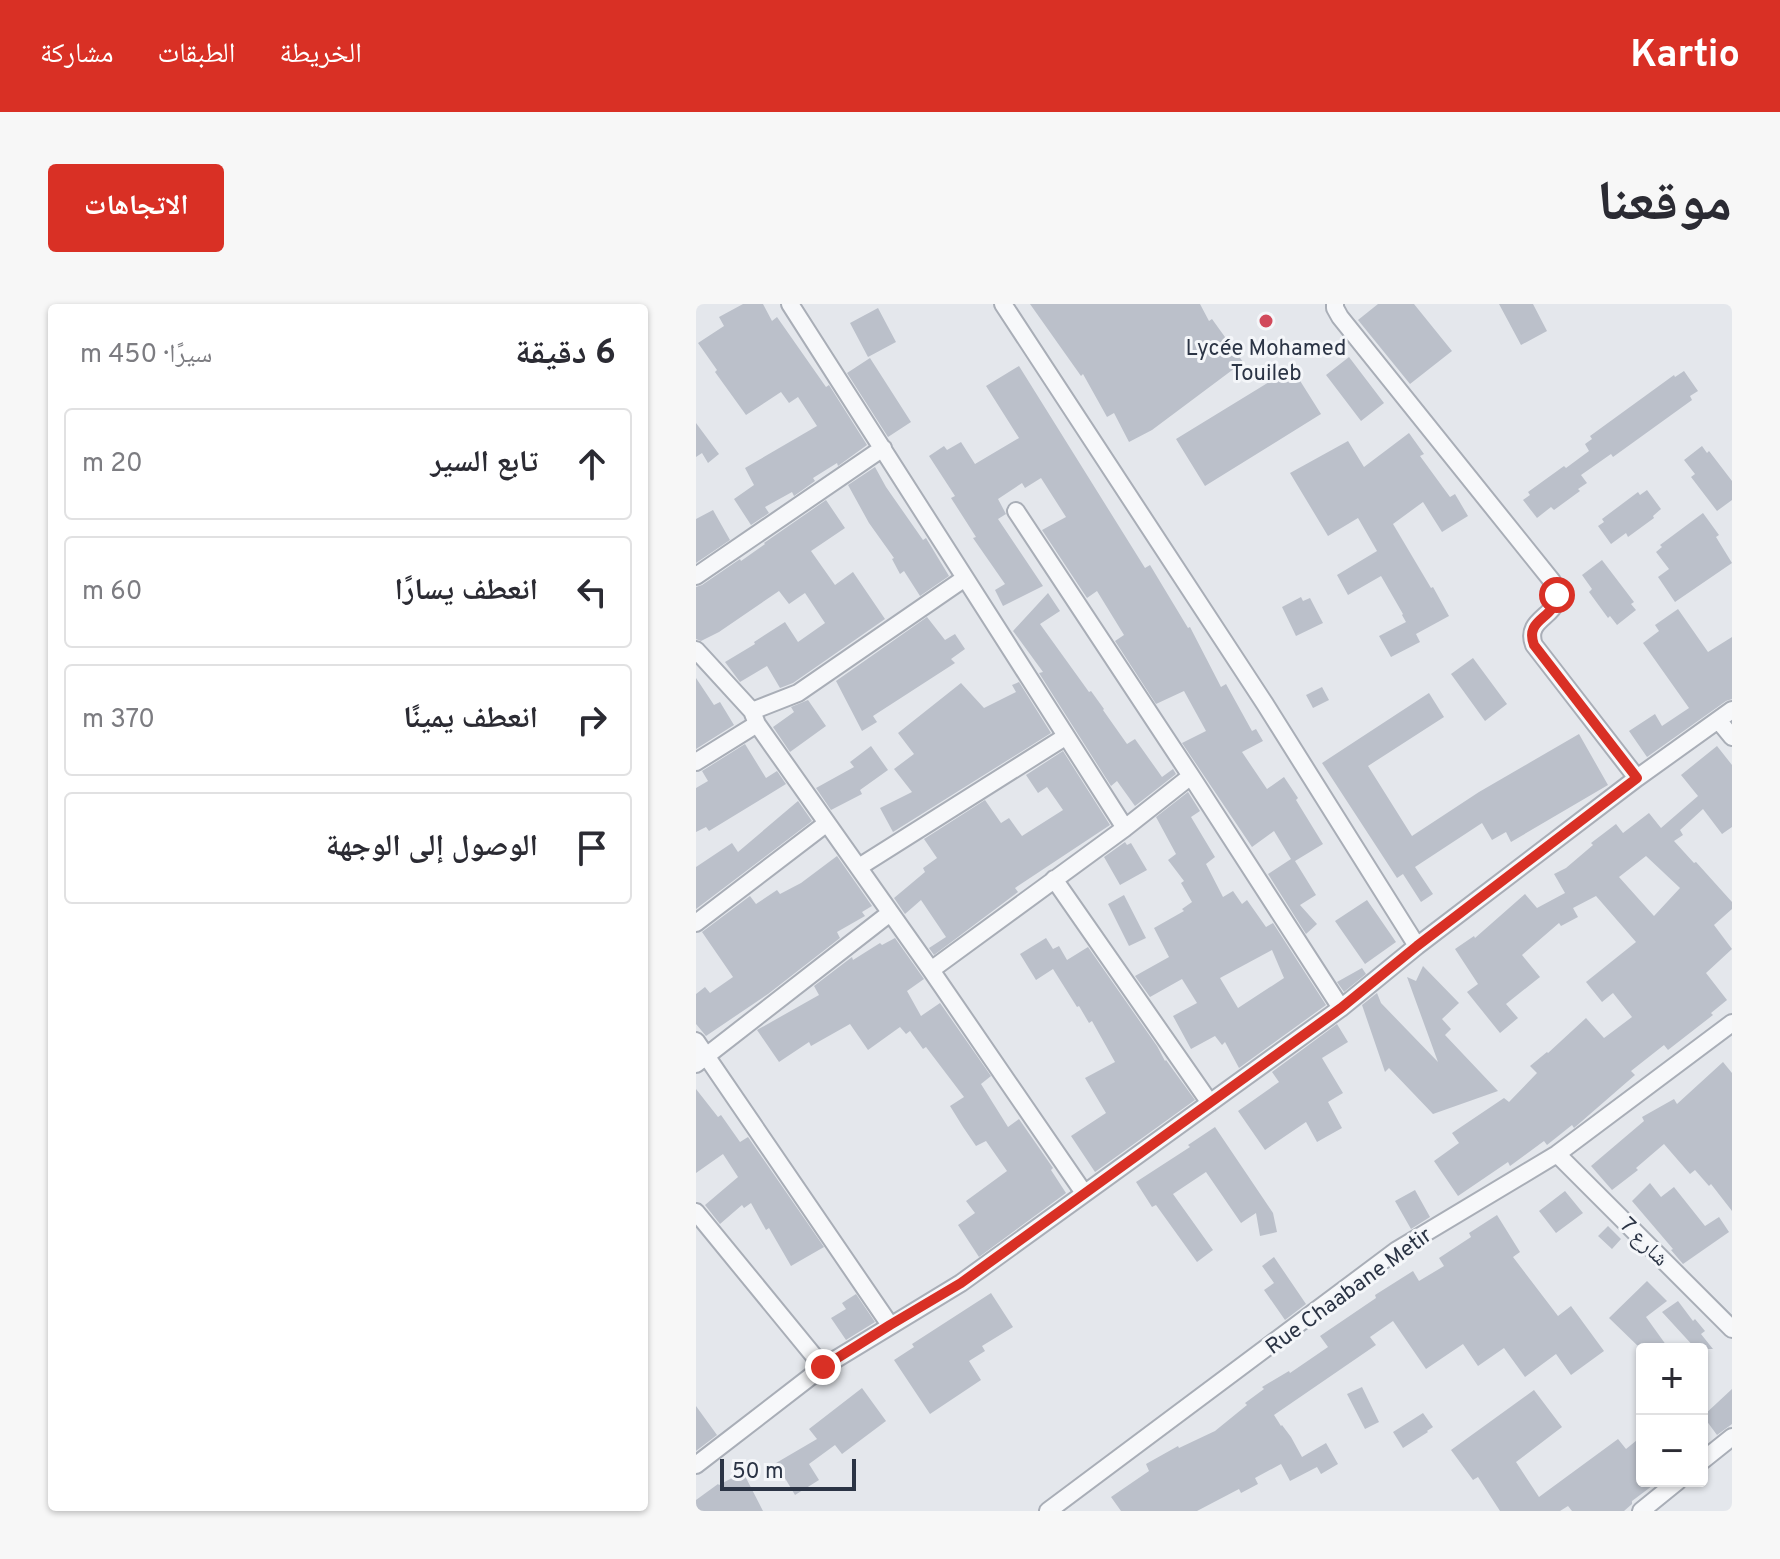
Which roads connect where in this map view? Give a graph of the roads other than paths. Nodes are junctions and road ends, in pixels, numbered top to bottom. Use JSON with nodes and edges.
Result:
{"nodes":[{"id":1,"x":790,"y":304,"type":"edge"},
{"id":2,"x":1003,"y":304,"type":"edge"},
{"id":3,"x":1335,"y":304,"type":"edge"},
{"id":4,"x":883,"y":448,"type":"junction"},
{"id":5,"x":1016,"y":511,"type":"dead end"},
{"id":6,"x":696,"y":576,"type":"edge"},
{"id":7,"x":965,"y":578,"type":"junction"},
{"id":8,"x":696,"y":650,"type":"edge"},
{"id":9,"x":1725,"y":715,"type":"edge"},
{"id":10,"x":755,"y":718,"type":"junction"},
{"id":11,"x":1065,"y":737,"type":"junction"},
{"id":12,"x":1732,"y":737,"type":"edge"},
{"id":13,"x":696,"y":762,"type":"edge"},
{"id":14,"x":1191,"y":776,"type":"junction"},
{"id":15,"x":1637,"y":778,"type":"junction"},
{"id":16,"x":827,"y":823,"type":"junction"},
{"id":17,"x":1125,"y":828,"type":"junction"},
{"id":18,"x":859,"y":867,"type":"junction"},
{"id":19,"x":1054,"y":879,"type":"junction"},
{"id":20,"x":890,"y":913,"type":"junction"},
{"id":21,"x":696,"y":923,"type":"edge"},
{"id":22,"x":1417,"y":946,"type":"junction"},
{"id":23,"x":931,"y":970,"type":"junction"},
{"id":24,"x":1341,"y":1008,"type":"junction"},
{"id":25,"x":1732,"y":1023,"type":"edge"},
{"id":26,"x":696,"y":1041,"type":"edge"},
{"id":27,"x":702,"y":1060,"type":"edge"},
{"id":28,"x":1210,"y":1103,"type":"junction"},
{"id":29,"x":1557,"y":1154,"type":"junction"},
{"id":30,"x":1084,"y":1193,"type":"junction"},
{"id":31,"x":696,"y":1212,"type":"edge"},
{"id":32,"x":1729,"y":1321,"type":"edge"},
{"id":33,"x":890,"y":1325,"type":"junction"},
{"id":34,"x":823,"y":1367,"type":"junction"},
{"id":35,"x":1732,"y":1437,"type":"edge"},
{"id":36,"x":1708,"y":1456,"type":"edge"},
{"id":37,"x":696,"y":1465,"type":"edge"},
{"id":38,"x":1671,"y":1487,"type":"edge"},
{"id":39,"x":1048,"y":1511,"type":"edge"},
{"id":40,"x":1641,"y":1511,"type":"edge"}],
"edges":[{"from":1,"to":4,"type":"street"},
{"from":2,"to":22,"type":"street"},
{"from":3,"to":15,"type":"street"},
{"from":4,"to":6,"type":"street"},
{"from":4,"to":7,"type":"street"},
{"from":5,"to":14,"type":"street"},
{"from":7,"to":10,"type":"street"},
{"from":7,"to":11,"type":"street"},
{"from":8,"to":10,"type":"street"},
{"from":9,"to":12,"type":"street"},
{"from":9,"to":15,"type":"street"},
{"from":10,"to":13,"type":"street"},
{"from":10,"to":16,"type":"street"},
{"from":11,"to":17,"type":"street"},
{"from":11,"to":18,"type":"street"},
{"from":14,"to":17,"type":"street"},
{"from":14,"to":24,"type":"street"},
{"from":15,"to":22,"type":"street"},
{"from":16,"to":18,"type":"street"},
{"from":16,"to":21,"type":"street"},
{"from":17,"to":19,"type":"street"},
{"from":18,"to":20,"type":"street"},
{"from":19,"to":23,"type":"street"},
{"from":19,"to":28,"type":"street"},
{"from":20,"to":23,"type":"street"},
{"from":20,"to":27,"type":"street"},
{"from":22,"to":24,"type":"street"},
{"from":23,"to":30,"type":"street"},
{"from":24,"to":28,"type":"street"},
{"from":25,"to":29,"type":"street","name":"Rue Chaabane Metir"},
{"from":26,"to":27,"type":"street"},
{"from":27,"to":33,"type":"street"},
{"from":28,"to":30,"type":"street"},
{"from":29,"to":32,"type":"street","name":"شارع 7"},
{"from":29,"to":39,"type":"street","name":"Rue Chaabane Metir"},
{"from":30,"to":33,"type":"street"},
{"from":31,"to":34,"type":"street"},
{"from":33,"to":34,"type":"street"},
{"from":34,"to":37,"type":"street"},
{"from":35,"to":36,"type":"street"},
{"from":38,"to":40,"type":"street"}]}
